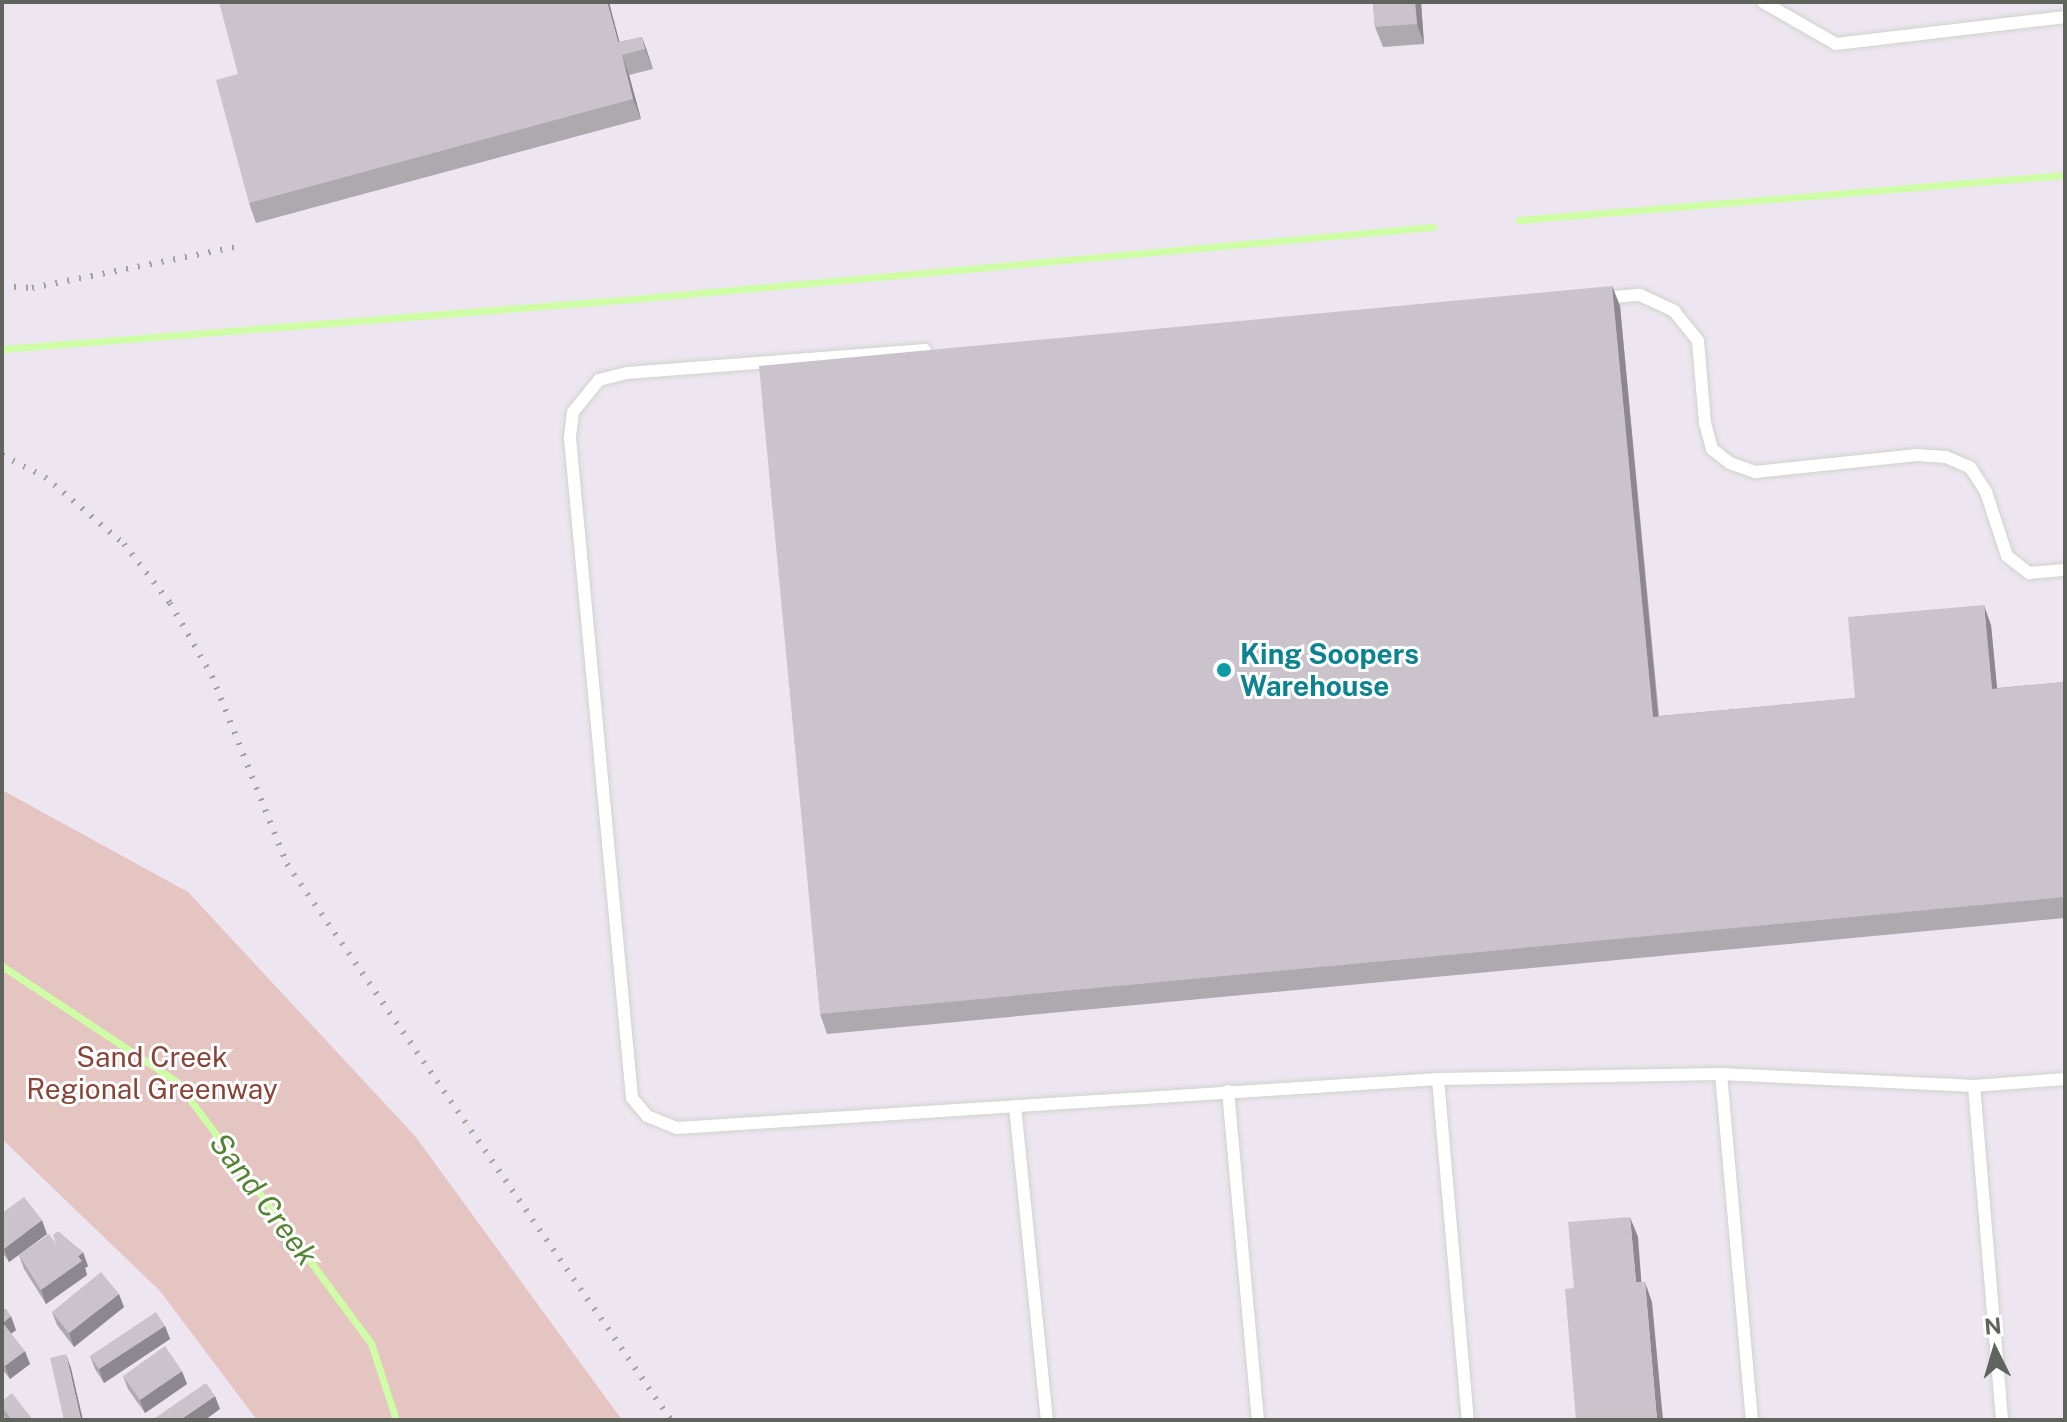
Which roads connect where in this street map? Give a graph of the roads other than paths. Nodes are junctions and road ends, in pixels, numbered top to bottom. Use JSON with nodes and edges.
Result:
{"nodes":[{"id":1,"x":1763,"y":2,"type":"edge"},
{"id":2,"x":2065,"y":17,"type":"edge"},
{"id":3,"x":1593,"y":299,"type":"edge"},
{"id":4,"x":944,"y":349,"type":"edge"},
{"id":5,"x":2065,"y":570,"type":"edge"},
{"id":6,"x":1721,"y":1074,"type":"junction"},
{"id":7,"x":1438,"y":1079,"type":"junction"},
{"id":8,"x":2065,"y":1079,"type":"edge"},
{"id":9,"x":1974,"y":1086,"type":"junction"},
{"id":10,"x":1228,"y":1091,"type":"junction"},
{"id":11,"x":1015,"y":1106,"type":"junction"},
{"id":12,"x":1047,"y":1420,"type":"edge"},
{"id":13,"x":1258,"y":1420,"type":"edge"},
{"id":14,"x":1468,"y":1420,"type":"edge"},
{"id":15,"x":1752,"y":1420,"type":"edge"},
{"id":16,"x":2002,"y":1420,"type":"edge"}],
"edges":[{"from":1,"to":2,"type":"lane"},
{"from":3,"to":5,"type":"lane"},
{"from":4,"to":11,"type":"lane"},
{"from":6,"to":7,"type":"lane"},
{"from":6,"to":9,"type":"lane"},
{"from":6,"to":15,"type":"lane"},
{"from":7,"to":10,"type":"lane"},
{"from":7,"to":14,"type":"lane"},
{"from":8,"to":9,"type":"lane"},
{"from":9,"to":16,"type":"lane"},
{"from":10,"to":11,"type":"lane"},
{"from":10,"to":13,"type":"lane"},
{"from":11,"to":12,"type":"lane"}]}
